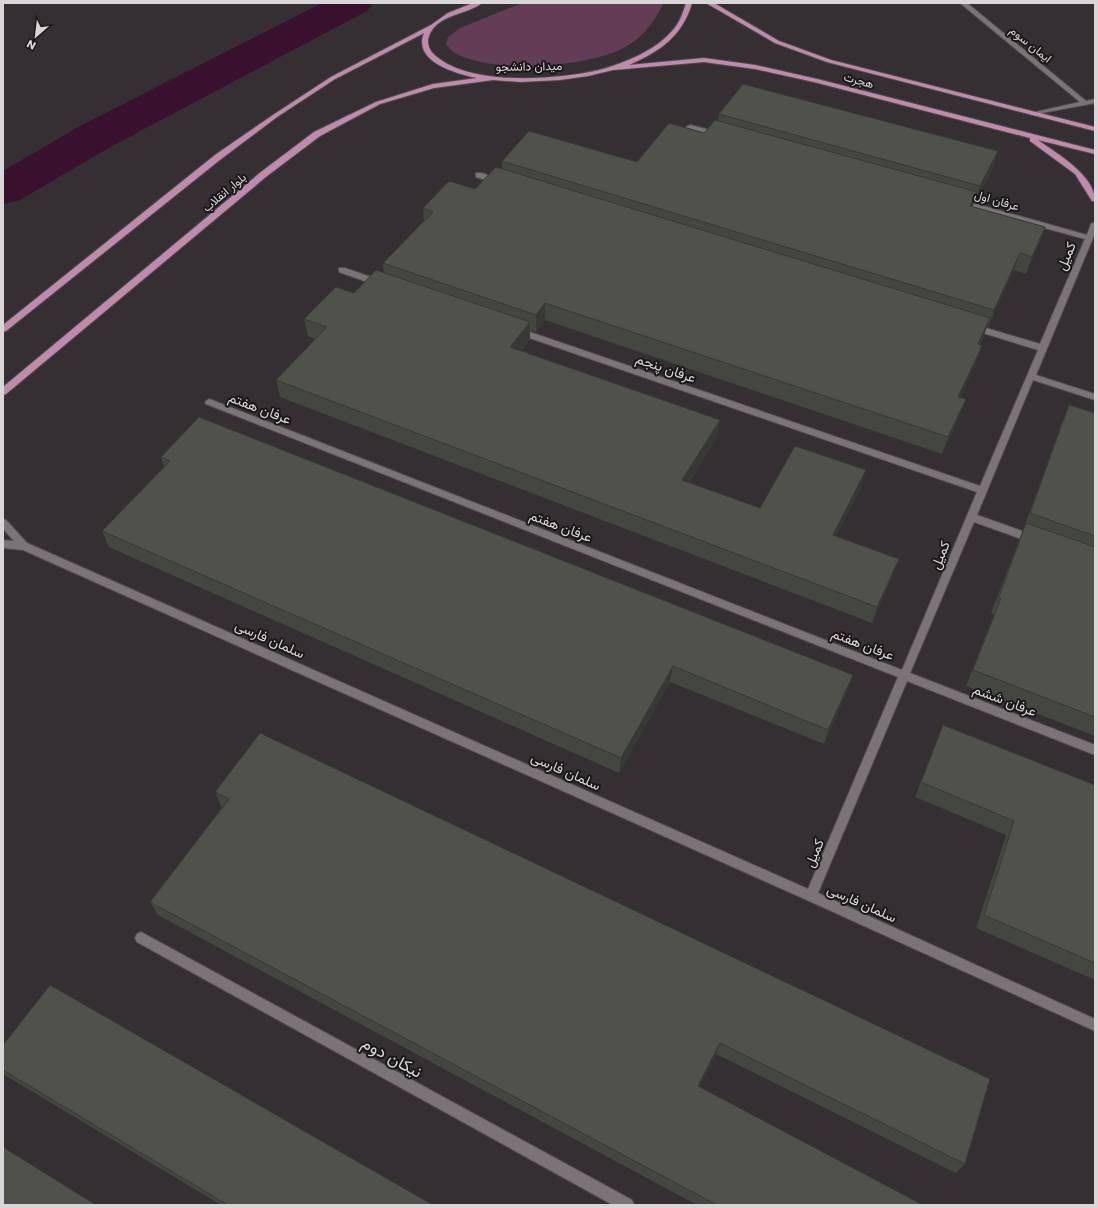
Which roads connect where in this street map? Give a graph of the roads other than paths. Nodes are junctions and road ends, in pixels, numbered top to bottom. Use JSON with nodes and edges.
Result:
{"nodes":[{"id":1,"x":479,"y":3,"type":"edge"},
{"id":2,"x":689,"y":3,"type":"edge"},
{"id":3,"x":709,"y":3,"type":"edge"},
{"id":4,"x":963,"y":3,"type":"edge"},
{"id":5,"x":433,"y":26,"type":"junction"},
{"id":6,"x":613,"y":68,"type":"junction"},
{"id":7,"x":496,"y":78,"type":"junction"},
{"id":8,"x":1095,"y":101,"type":"edge"},
{"id":9,"x":1085,"y":103,"type":"junction"},
{"id":10,"x":1033,"y":114,"type":"junction"},
{"id":11,"x":690,"y":127,"type":"edge"},
{"id":12,"x":1095,"y":129,"type":"edge"},
{"id":13,"x":1028,"y":135,"type":"junction"},
{"id":14,"x":728,"y":138,"type":"edge"},
{"id":15,"x":1095,"y":152,"type":"edge"},
{"id":16,"x":479,"y":175,"type":"dead end"},
{"id":17,"x":510,"y":185,"type":"edge"},
{"id":18,"x":1095,"y":199,"type":"edge"},
{"id":19,"x":951,"y":200,"type":"edge"},
{"id":20,"x":1095,"y":224,"type":"edge"},
{"id":21,"x":1089,"y":238,"type":"junction"},
{"id":22,"x":342,"y":270,"type":"dead end"},
{"id":23,"x":387,"y":286,"type":"edge"},
{"id":24,"x":966,"y":325,"type":"edge"},
{"id":25,"x":507,"y":327,"type":"edge"},
{"id":26,"x":3,"y":329,"type":"edge"},
{"id":27,"x":1042,"y":348,"type":"junction"},
{"id":28,"x":1030,"y":376,"type":"junction"},
{"id":29,"x":3,"y":392,"type":"edge"},
{"id":30,"x":1095,"y":397,"type":"edge"},
{"id":31,"x":208,"y":402,"type":"dead end"},
{"id":32,"x":982,"y":490,"type":"junction"},
{"id":33,"x":971,"y":517,"type":"junction"},
{"id":34,"x":3,"y":523,"type":"edge"},
{"id":35,"x":1044,"y":543,"type":"edge"},
{"id":36,"x":3,"y":544,"type":"edge"},
{"id":37,"x":24,"y":546,"type":"junction"},
{"id":38,"x":904,"y":676,"type":"junction"},
{"id":39,"x":1095,"y":750,"type":"edge"},
{"id":40,"x":811,"y":896,"type":"junction"},
{"id":41,"x":141,"y":938,"type":"dead end"},
{"id":42,"x":1095,"y":1025,"type":"edge"},
{"id":43,"x":627,"y":1205,"type":"edge"}],
"edges":[{"from":1,"to":5,"type":"main road"},
{"from":2,"to":6,"type":"main road","name":"میدان دانشجو"},
{"from":3,"to":10,"type":"main road","name":"هجرت"},
{"from":4,"to":9,"type":"street","name":"ایمان سوم"},
{"from":5,"to":7,"type":"main road","name":"میدان دانشجو"},
{"from":5,"to":26,"type":"main road"},
{"from":6,"to":7,"type":"main road","name":"میدان دانشجو"},
{"from":6,"to":13,"type":"main road","name":"هجرت"},
{"from":7,"to":29,"type":"main road","name":"بلوار انقلاب"},
{"from":8,"to":9,"type":"street"},
{"from":9,"to":10,"type":"street"},
{"from":10,"to":12,"type":"main road","name":"هجرت"},
{"from":11,"to":14,"type":"street"},
{"from":13,"to":15,"type":"main road","name":"هجرت"},
{"from":13,"to":18,"type":"main road"},
{"from":16,"to":17,"type":"street"},
{"from":19,"to":21,"type":"street","name":"عرفان اول"},
{"from":20,"to":21,"type":"street","name":"کمیل"},
{"from":21,"to":27,"type":"street","name":"کمیل"},
{"from":22,"to":23,"type":"street"},
{"from":24,"to":27,"type":"street"},
{"from":25,"to":32,"type":"street","name":"عرفان پنجم"},
{"from":27,"to":28,"type":"street","name":"کمیل"},
{"from":28,"to":30,"type":"street"},
{"from":28,"to":32,"type":"street","name":"کمیل"},
{"from":31,"to":38,"type":"street","name":"عرفان هفتم"},
{"from":32,"to":33,"type":"street","name":"کمیل"},
{"from":33,"to":35,"type":"street"},
{"from":33,"to":38,"type":"street","name":"کمیل"},
{"from":34,"to":37,"type":"street","name":"سلمان فارسی"},
{"from":36,"to":37,"type":"street","name":"سلمان فارسی"},
{"from":37,"to":40,"type":"street","name":"سلمان فارسی"},
{"from":38,"to":39,"type":"street","name":"عرفان ششم"},
{"from":38,"to":40,"type":"street","name":"کمیل"},
{"from":40,"to":42,"type":"street","name":"سلمان فارسی"},
{"from":41,"to":43,"type":"street","name":"نیکان دوم"}]}
